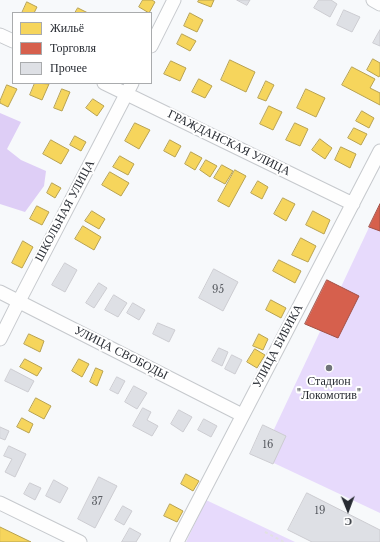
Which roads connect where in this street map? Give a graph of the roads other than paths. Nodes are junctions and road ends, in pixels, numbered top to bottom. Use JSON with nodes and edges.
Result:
{"nodes":[{"id":1,"x":174,"y":0,"type":"edge"},
{"id":2,"x":373,"y":0,"type":"edge"},
{"id":3,"x":380,"y":4,"type":"edge"},
{"id":4,"x":0,"y":35,"type":"edge"},
{"id":5,"x":12,"y":41,"type":"edge"},
{"id":6,"x":152,"y":44,"type":"edge"},
{"id":7,"x":109,"y":84,"type":"edge"},
{"id":8,"x":129,"y":88,"type":"edge"},
{"id":9,"x":380,"y":151,"type":"edge"},
{"id":10,"x":353,"y":204,"type":"junction"},
{"id":11,"x":0,"y":292,"type":"edge"},
{"id":12,"x":19,"y":301,"type":"junction"},
{"id":13,"x":0,"y":339,"type":"edge"},
{"id":14,"x":242,"y":415,"type":"junction"},
{"id":15,"x":0,"y":503,"type":"edge"},
{"id":16,"x":80,"y":542,"type":"edge"},
{"id":17,"x":177,"y":542,"type":"edge"}],
"edges":[{"from":1,"to":6,"type":"street"},
{"from":2,"to":3,"type":"street"},
{"from":4,"to":5,"type":"street"},
{"from":7,"to":8,"type":"street","name":"ГРАЖДАНСКАЯ УЛИЦА"},
{"from":8,"to":10,"type":"street","name":"ГРАЖДАНСКАЯ УЛИЦА"},
{"from":8,"to":12,"type":"street","name":"ШКОЛЬНАЯ УЛИЦА"},
{"from":9,"to":10,"type":"street","name":"УЛИЦА БИБИКА"},
{"from":10,"to":14,"type":"street","name":"УЛИЦА БИБИКА"},
{"from":11,"to":12,"type":"street","name":"УЛИЦА СВОБОДЫ"},
{"from":12,"to":13,"type":"street","name":"ШКОЛЬНАЯ УЛИЦА"},
{"from":12,"to":14,"type":"street","name":"УЛИЦА СВОБОДЫ"},
{"from":14,"to":17,"type":"street","name":"УЛИЦА БИБИКА"},
{"from":15,"to":16,"type":"street"}]}
